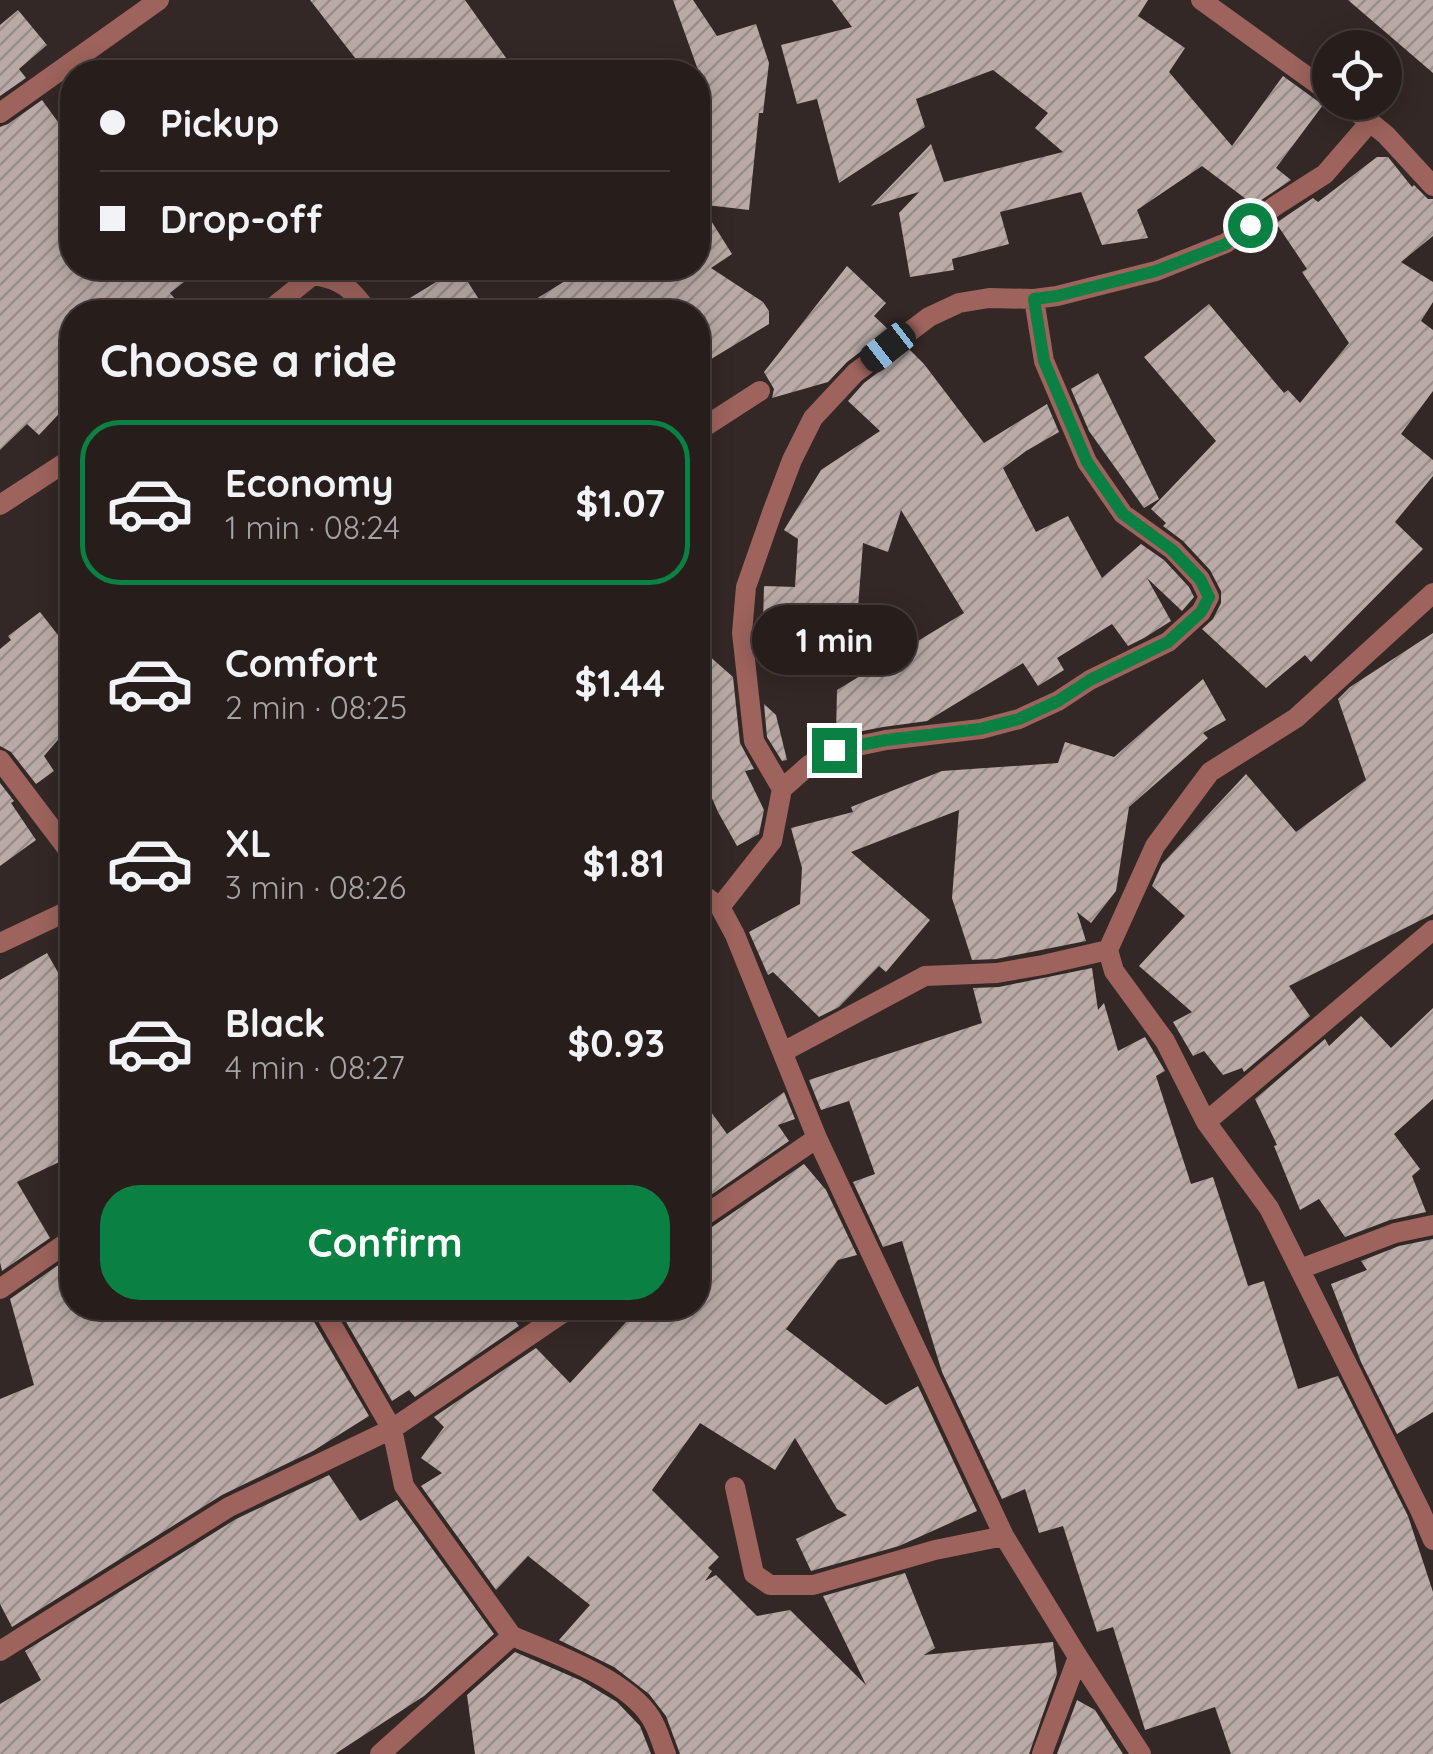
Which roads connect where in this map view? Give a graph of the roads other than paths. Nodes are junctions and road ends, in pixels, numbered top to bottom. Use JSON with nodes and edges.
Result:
{"nodes":[{"id":1,"x":159,"y":0,"type":"edge"},
{"id":2,"x":1201,"y":0,"type":"edge"},
{"id":3,"x":75,"y":60,"type":"edge"},
{"id":4,"x":60,"y":70,"type":"edge"},
{"id":5,"x":1312,"y":80,"type":"edge"},
{"id":6,"x":0,"y":113,"type":"edge"},
{"id":7,"x":1367,"y":120,"type":"edge"},
{"id":8,"x":1370,"y":122,"type":"junction"},
{"id":9,"x":1433,"y":186,"type":"edge"},
{"id":10,"x":308,"y":280,"type":"edge"},
{"id":11,"x":335,"y":280,"type":"edge"},
{"id":12,"x":1034,"y":299,"type":"junction"},
{"id":13,"x":282,"y":300,"type":"edge"},
{"id":14,"x":358,"y":300,"type":"edge"},
{"id":15,"x":760,"y":391,"type":"dead end"},
{"id":16,"x":710,"y":422,"type":"edge"},
{"id":17,"x":60,"y":466,"type":"edge"},
{"id":18,"x":0,"y":506,"type":"edge"},
{"id":19,"x":1433,"y":594,"type":"edge"},
{"id":20,"x":0,"y":760,"type":"edge"},
{"id":21,"x":782,"y":789,"type":"junction"},
{"id":22,"x":60,"y":839,"type":"edge"},
{"id":23,"x":710,"y":900,"type":"edge"},
{"id":24,"x":720,"y":907,"type":"junction"},
{"id":25,"x":60,"y":915,"type":"edge"},
{"id":26,"x":1433,"y":930,"type":"edge"},
{"id":27,"x":0,"y":943,"type":"edge"},
{"id":28,"x":1108,"y":950,"type":"junction"},
{"id":29,"x":783,"y":1052,"type":"junction"},
{"id":30,"x":1206,"y":1122,"type":"junction"},
{"id":31,"x":818,"y":1138,"type":"junction"},
{"id":32,"x":710,"y":1212,"type":"edge"},
{"id":33,"x":1433,"y":1225,"type":"edge"},
{"id":34,"x":60,"y":1247,"type":"edge"},
{"id":35,"x":1300,"y":1269,"type":"junction"},
{"id":36,"x":0,"y":1289,"type":"edge"},
{"id":37,"x":329,"y":1320,"type":"edge"},
{"id":38,"x":552,"y":1320,"type":"edge"},
{"id":39,"x":392,"y":1429,"type":"junction"},
{"id":40,"x":734,"y":1487,"type":"dead end"},
{"id":41,"x":1426,"y":1508,"type":"edge"},
{"id":42,"x":1004,"y":1536,"type":"junction"},
{"id":43,"x":1433,"y":1540,"type":"edge"},
{"id":44,"x":512,"y":1636,"type":"junction"},
{"id":45,"x":0,"y":1651,"type":"edge"},
{"id":46,"x":1078,"y":1657,"type":"junction"},
{"id":47,"x":380,"y":1754,"type":"edge"},
{"id":48,"x":666,"y":1754,"type":"edge"},
{"id":49,"x":1042,"y":1754,"type":"edge"},
{"id":50,"x":1141,"y":1754,"type":"edge"}],
"edges":[{"from":1,"to":3,"type":"street"},
{"from":2,"to":5,"type":"street"},
{"from":4,"to":6,"type":"street"},
{"from":7,"to":8,"type":"street"},
{"from":8,"to":9,"type":"street"},
{"from":8,"to":12,"type":"street"},
{"from":10,"to":13,"type":"street"},
{"from":11,"to":14,"type":"street"},
{"from":12,"to":21,"type":"street"},
{"from":12,"to":21,"type":"street"},
{"from":15,"to":16,"type":"street"},
{"from":17,"to":18,"type":"street"},
{"from":19,"to":28,"type":"street"},
{"from":20,"to":22,"type":"street"},
{"from":21,"to":24,"type":"street"},
{"from":23,"to":24,"type":"street"},
{"from":24,"to":29,"type":"street"},
{"from":25,"to":27,"type":"street"},
{"from":26,"to":30,"type":"street"},
{"from":28,"to":29,"type":"street"},
{"from":28,"to":30,"type":"street"},
{"from":29,"to":31,"type":"street"},
{"from":30,"to":35,"type":"street"},
{"from":31,"to":32,"type":"street"},
{"from":31,"to":42,"type":"street"},
{"from":33,"to":35,"type":"street"},
{"from":34,"to":36,"type":"street"},
{"from":35,"to":41,"type":"street"},
{"from":37,"to":39,"type":"street"},
{"from":38,"to":39,"type":"street"},
{"from":39,"to":44,"type":"street"},
{"from":39,"to":45,"type":"street"},
{"from":40,"to":42,"type":"street"},
{"from":41,"to":43,"type":"street"},
{"from":42,"to":46,"type":"street"},
{"from":44,"to":47,"type":"street"},
{"from":44,"to":48,"type":"street"},
{"from":46,"to":49,"type":"street"},
{"from":46,"to":50,"type":"street"}]}
